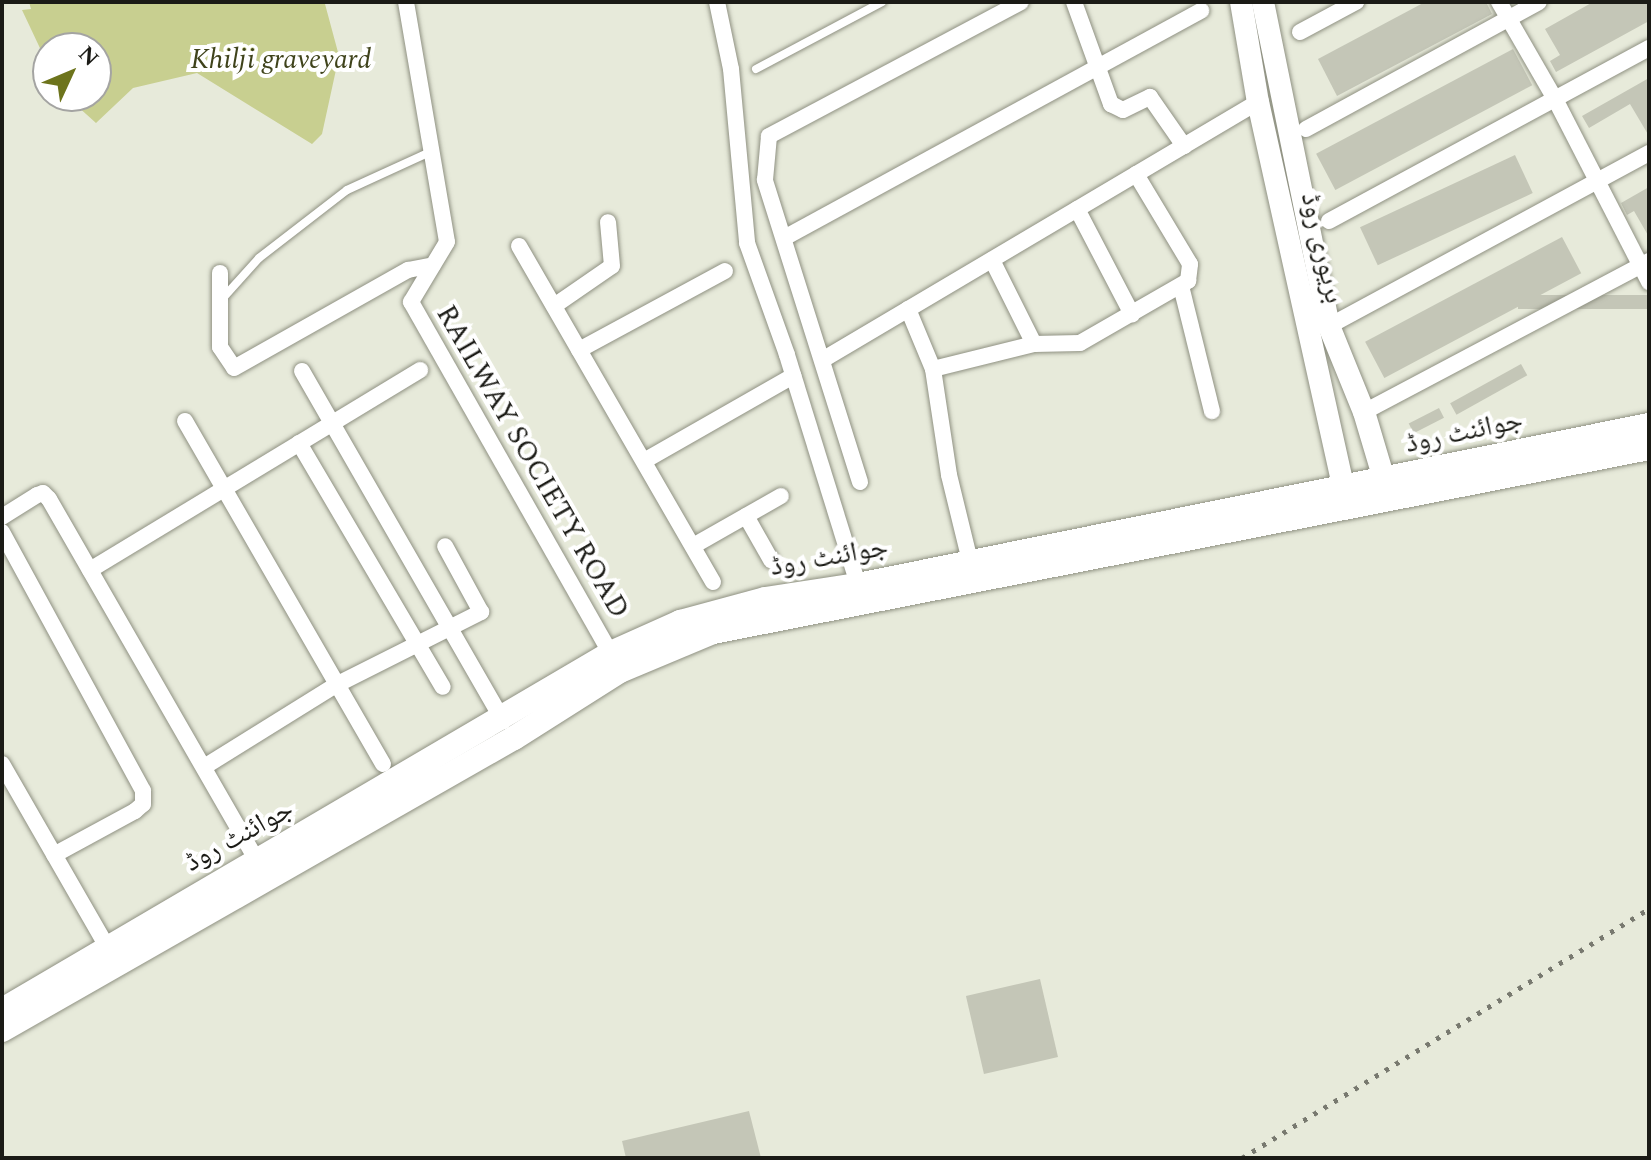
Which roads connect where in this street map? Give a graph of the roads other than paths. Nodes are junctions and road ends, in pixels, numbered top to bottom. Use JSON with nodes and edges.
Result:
{"nodes":[{"id":1,"x":406,"y":2,"type":"edge"},
{"id":2,"x":717,"y":2,"type":"edge"},
{"id":3,"x":882,"y":2,"type":"edge"},
{"id":4,"x":1021,"y":2,"type":"edge"},
{"id":5,"x":1074,"y":2,"type":"edge"},
{"id":6,"x":1241,"y":2,"type":"edge"},
{"id":7,"x":1263,"y":2,"type":"edge"},
{"id":8,"x":1356,"y":2,"type":"edge"},
{"id":9,"x":1499,"y":2,"type":"edge"},
{"id":10,"x":1539,"y":2,"type":"edge"},
{"id":11,"x":1201,"y":11,"type":"dead end"},
{"id":12,"x":1508,"y":18,"type":"junction"},
{"id":13,"x":1300,"y":32,"type":"dead end"},
{"id":14,"x":1649,"y":48,"type":"edge"},
{"id":15,"x":756,"y":69,"type":"dead end"},
{"id":16,"x":1097,"y":72,"type":"junction"},
{"id":17,"x":1555,"y":99,"type":"junction"},
{"id":18,"x":1258,"y":102,"type":"junction"},
{"id":19,"x":1306,"y":129,"type":"dead end"},
{"id":20,"x":1184,"y":146,"type":"junction"},
{"id":21,"x":430,"y":152,"type":"junction"},
{"id":22,"x":1649,"y":153,"type":"edge"},
{"id":23,"x":1136,"y":174,"type":"junction"},
{"id":24,"x":1597,"y":181,"type":"junction"},
{"id":25,"x":1077,"y":209,"type":"junction"},
{"id":26,"x":1329,"y":221,"type":"dead end"},
{"id":27,"x":608,"y":222,"type":"dead end"},
{"id":28,"x":786,"y":237,"type":"junction"},
{"id":29,"x":519,"y":246,"type":"dead end"},
{"id":30,"x":992,"y":260,"type":"junction"},
{"id":31,"x":1645,"y":263,"type":"edge"},
{"id":32,"x":433,"y":265,"type":"junction"},
{"id":33,"x":725,"y":271,"type":"dead end"},
{"id":34,"x":220,"y":273,"type":"dead end"},
{"id":35,"x":1649,"y":282,"type":"edge"},
{"id":36,"x":1181,"y":286,"type":"junction"},
{"id":37,"x":220,"y":302,"type":"junction"},
{"id":38,"x":554,"y":306,"type":"junction"},
{"id":39,"x":908,"y":309,"type":"junction"},
{"id":40,"x":1132,"y":314,"type":"junction"},
{"id":41,"x":1329,"y":326,"type":"junction"},
{"id":42,"x":1034,"y":344,"type":"junction"},
{"id":43,"x":579,"y":350,"type":"junction"},
{"id":44,"x":824,"y":359,"type":"junction"},
{"id":45,"x":933,"y":369,"type":"junction"},
{"id":46,"x":420,"y":370,"type":"dead end"},
{"id":47,"x":302,"y":371,"type":"dead end"},
{"id":48,"x":793,"y":376,"type":"junction"},
{"id":49,"x":1212,"y":411,"type":"dead end"},
{"id":50,"x":1364,"y":412,"type":"junction"},
{"id":51,"x":185,"y":421,"type":"dead end"},
{"id":52,"x":332,"y":422,"type":"junction"},
{"id":53,"x":1649,"y":425,"type":"edge"},
{"id":54,"x":299,"y":443,"type":"junction"},
{"id":55,"x":1649,"y":448,"type":"edge"},
{"id":56,"x":644,"y":461,"type":"junction"},
{"id":57,"x":860,"y":482,"type":"dead end"},
{"id":58,"x":1387,"y":488,"type":"junction"},
{"id":59,"x":225,"y":491,"type":"junction"},
{"id":60,"x":781,"y":496,"type":"dead end"},
{"id":61,"x":1346,"y":497,"type":"junction"},
{"id":62,"x":746,"y":516,"type":"junction"},
{"id":63,"x":2,"y":517,"type":"edge"},
{"id":64,"x":2,"y":532,"type":"edge"},
{"id":65,"x":445,"y":546,"type":"dead end"},
{"id":66,"x":693,"y":546,"type":"junction"},
{"id":67,"x":771,"y":560,"type":"dead end"},
{"id":68,"x":970,"y":561,"type":"junction"},
{"id":69,"x":90,"y":570,"type":"junction"},
{"id":70,"x":713,"y":582,"type":"dead end"},
{"id":71,"x":858,"y":585,"type":"junction"},
{"id":72,"x":450,"y":630,"type":"junction"},
{"id":73,"x":419,"y":645,"type":"junction"},
{"id":74,"x":616,"y":662,"type":"junction"},
{"id":75,"x":334,"y":686,"type":"junction"},
{"id":76,"x":443,"y":687,"type":"dead end"},
{"id":77,"x":503,"y":721,"type":"junction"},
{"id":78,"x":2,"y":764,"type":"edge"},
{"id":79,"x":383,"y":764,"type":"dead end"},
{"id":80,"x":204,"y":767,"type":"junction"},
{"id":81,"x":54,"y":855,"type":"junction"},
{"id":82,"x":257,"y":860,"type":"junction"},
{"id":83,"x":102,"y":956,"type":"junction"},
{"id":84,"x":2,"y":1010,"type":"edge"},
{"id":85,"x":2,"y":1030,"type":"edge"}],
"edges":[{"from":1,"to":21,"type":"street","name":"RAILWAY SOCIETY ROAD"},
{"from":2,"to":48,"type":"street"},
{"from":3,"to":15,"type":"lane"},
{"from":4,"to":28,"type":"street"},
{"from":5,"to":16,"type":"street"},
{"from":6,"to":18,"type":"main road","name":"بریوری روڈ"},
{"from":7,"to":41,"type":"main road","name":"بریوری روڈ"},
{"from":8,"to":13,"type":"street"},
{"from":9,"to":12,"type":"street"},
{"from":10,"to":12,"type":"street"},
{"from":11,"to":16,"type":"street"},
{"from":12,"to":17,"type":"street"},
{"from":12,"to":19,"type":"street"},
{"from":14,"to":17,"type":"street"},
{"from":16,"to":20,"type":"street"},
{"from":16,"to":28,"type":"street"},
{"from":17,"to":24,"type":"street"},
{"from":17,"to":26,"type":"street"},
{"from":18,"to":20,"type":"street"},
{"from":18,"to":61,"type":"main road","name":"بریوری روڈ"},
{"from":20,"to":23,"type":"street"},
{"from":21,"to":32,"type":"street","name":"RAILWAY SOCIETY ROAD"},
{"from":21,"to":37,"type":"lane"},
{"from":22,"to":24,"type":"street"},
{"from":23,"to":25,"type":"street"},
{"from":23,"to":36,"type":"street"},
{"from":24,"to":31,"type":"street"},
{"from":24,"to":41,"type":"street"},
{"from":25,"to":30,"type":"street"},
{"from":25,"to":40,"type":"street"},
{"from":27,"to":38,"type":"street"},
{"from":28,"to":44,"type":"street"},
{"from":29,"to":38,"type":"street"},
{"from":30,"to":39,"type":"street"},
{"from":30,"to":42,"type":"street"},
{"from":31,"to":35,"type":"street"},
{"from":31,"to":50,"type":"street"},
{"from":32,"to":37,"type":"street"},
{"from":32,"to":74,"type":"street","name":"RAILWAY SOCIETY ROAD"},
{"from":33,"to":43,"type":"street"},
{"from":34,"to":37,"type":"street"},
{"from":36,"to":40,"type":"street"},
{"from":36,"to":49,"type":"street"},
{"from":38,"to":43,"type":"street"},
{"from":39,"to":44,"type":"street"},
{"from":39,"to":45,"type":"street"},
{"from":40,"to":42,"type":"street"},
{"from":41,"to":50,"type":"main road","name":"بریوری روڈ"},
{"from":42,"to":45,"type":"street"},
{"from":43,"to":56,"type":"street"},
{"from":44,"to":57,"type":"street"},
{"from":45,"to":68,"type":"street"},
{"from":46,"to":52,"type":"street"},
{"from":47,"to":52,"type":"street"},
{"from":48,"to":56,"type":"street"},
{"from":48,"to":71,"type":"street"},
{"from":50,"to":58,"type":"main road","name":"بریوری روڈ"},
{"from":51,"to":59,"type":"street"},
{"from":52,"to":54,"type":"street"},
{"from":52,"to":72,"type":"street"},
{"from":53,"to":58,"type":"main road","name":"جوائنٹ روڈ"},
{"from":54,"to":59,"type":"street"},
{"from":54,"to":73,"type":"street"},
{"from":55,"to":58,"type":"main road","name":"جوائنٹ روڈ"},
{"from":56,"to":66,"type":"street"},
{"from":58,"to":61,"type":"main road","name":"جوائنٹ روڈ"},
{"from":59,"to":69,"type":"street"},
{"from":59,"to":75,"type":"street"},
{"from":60,"to":62,"type":"street"},
{"from":61,"to":68,"type":"main road","name":"جوائنٹ روڈ"},
{"from":61,"to":74,"type":"main road","name":"جوائنٹ روڈ"},
{"from":62,"to":66,"type":"street"},
{"from":62,"to":67,"type":"street"},
{"from":63,"to":69,"type":"street"},
{"from":64,"to":81,"type":"street"},
{"from":65,"to":72,"type":"street"},
{"from":66,"to":70,"type":"street"},
{"from":68,"to":71,"type":"main road","name":"جوائنٹ روڈ"},
{"from":69,"to":80,"type":"street"},
{"from":71,"to":74,"type":"main road","name":"جوائنٹ روڈ"},
{"from":72,"to":73,"type":"street"},
{"from":72,"to":77,"type":"street"},
{"from":73,"to":75,"type":"street"},
{"from":73,"to":76,"type":"street"},
{"from":74,"to":77,"type":"main road","name":"جوائنٹ روڈ"},
{"from":74,"to":83,"type":"main road","name":"جوائنٹ روڈ"},
{"from":75,"to":79,"type":"street"},
{"from":75,"to":80,"type":"street"},
{"from":77,"to":82,"type":"main road","name":"جوائنٹ روڈ"},
{"from":78,"to":81,"type":"street"},
{"from":80,"to":82,"type":"street"},
{"from":81,"to":83,"type":"street"},
{"from":82,"to":83,"type":"main road","name":"جوائنٹ روڈ"},
{"from":83,"to":84,"type":"main road"},
{"from":83,"to":85,"type":"main road"}]}
